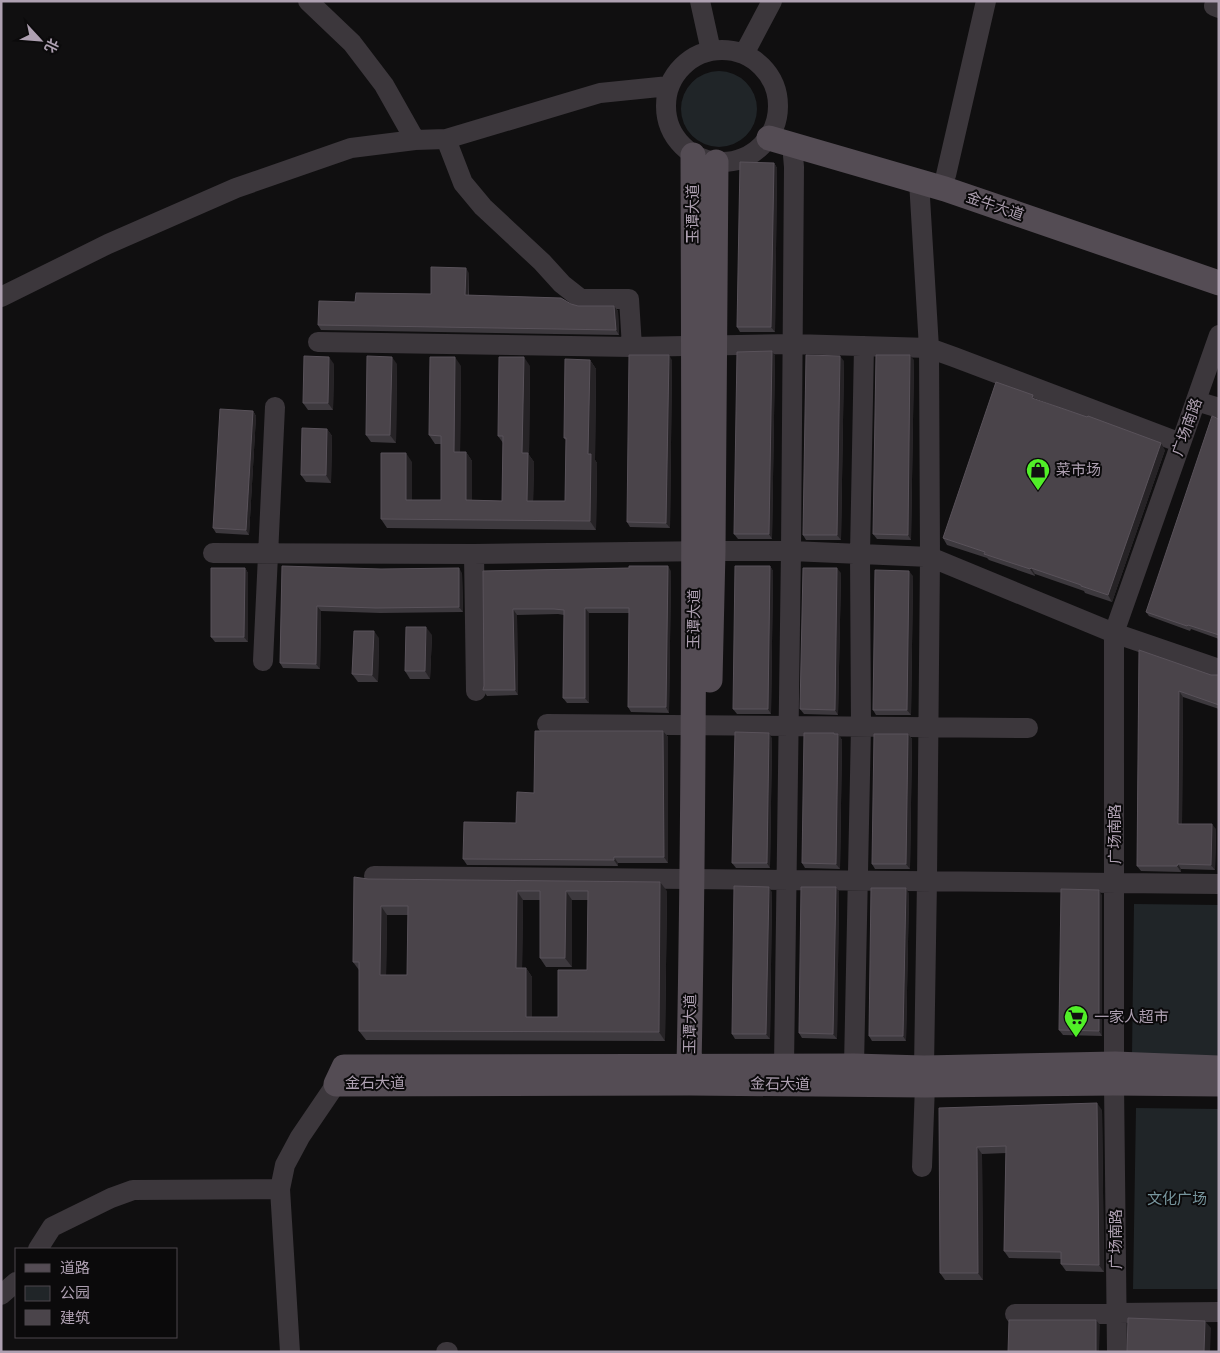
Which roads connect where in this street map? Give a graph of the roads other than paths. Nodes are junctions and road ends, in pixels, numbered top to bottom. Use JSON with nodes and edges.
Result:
{"nodes":[{"id":1,"x":308,"y":1,"type":"edge"},
{"id":2,"x":700,"y":1,"type":"edge"},
{"id":3,"x":772,"y":1,"type":"edge"},
{"id":4,"x":986,"y":1,"type":"edge"},
{"id":5,"x":1216,"y":1,"type":"edge"},
{"id":6,"x":1219,"y":8,"type":"edge"},
{"id":7,"x":711,"y":51,"type":"junction"},
{"id":8,"x":744,"y":54,"type":"junction"},
{"id":9,"x":669,"y":86,"type":"junction"},
{"id":10,"x":779,"y":136,"type":"junction"},
{"id":11,"x":446,"y":139,"type":"junction"},
{"id":12,"x":414,"y":140,"type":"junction"},
{"id":13,"x":692,"y":155,"type":"junction"},
{"id":14,"x":716,"y":162,"type":"junction"},
{"id":15,"x":946,"y":175,"type":"junction"},
{"id":16,"x":919,"y":180,"type":"junction"},
{"id":17,"x":1219,"y":271,"type":"edge"},
{"id":18,"x":1219,"y":283,"type":"edge"},
{"id":19,"x":1,"y":297,"type":"edge"},
{"id":20,"x":1219,"y":335,"type":"edge"},
{"id":21,"x":318,"y":342,"type":"dead end"},
{"id":22,"x":793,"y":344,"type":"junction"},
{"id":23,"x":704,"y":346,"type":"junction"},
{"id":24,"x":864,"y":346,"type":"junction"},
{"id":25,"x":632,"y":347,"type":"junction"},
{"id":26,"x":928,"y":348,"type":"junction"},
{"id":27,"x":1196,"y":401,"type":"junction"},
{"id":28,"x":275,"y":407,"type":"dead end"},
{"id":29,"x":1219,"y":408,"type":"edge"},
{"id":30,"x":1181,"y":443,"type":"junction"},
{"id":31,"x":704,"y":551,"type":"junction"},
{"id":32,"x":791,"y":552,"type":"junction"},
{"id":33,"x":214,"y":553,"type":"dead end"},
{"id":34,"x":268,"y":553,"type":"junction"},
{"id":35,"x":474,"y":554,"type":"junction"},
{"id":36,"x":860,"y":554,"type":"junction"},
{"id":37,"x":930,"y":557,"type":"junction"},
{"id":38,"x":1114,"y":633,"type":"junction"},
{"id":39,"x":263,"y":661,"type":"dead end"},
{"id":40,"x":1219,"y":669,"type":"edge"},
{"id":41,"x":476,"y":691,"type":"dead end"},
{"id":42,"x":547,"y":724,"type":"dead end"},
{"id":43,"x":701,"y":725,"type":"junction"},
{"id":44,"x":788,"y":726,"type":"junction"},
{"id":45,"x":861,"y":727,"type":"junction"},
{"id":46,"x":928,"y":727,"type":"junction"},
{"id":47,"x":1028,"y":728,"type":"dead end"},
{"id":48,"x":374,"y":876,"type":"dead end"},
{"id":49,"x":701,"y":878,"type":"junction"},
{"id":50,"x":788,"y":879,"type":"junction"},
{"id":51,"x":859,"y":880,"type":"junction"},
{"id":52,"x":928,"y":880,"type":"junction"},
{"id":53,"x":1219,"y":884,"type":"edge"},
{"id":54,"x":784,"y":1066,"type":"junction"},
{"id":55,"x":854,"y":1066,"type":"junction"},
{"id":56,"x":1219,"y":1068,"type":"edge"},
{"id":57,"x":1115,"y":1073,"type":"junction"},
{"id":58,"x":698,"y":1075,"type":"junction"},
{"id":59,"x":925,"y":1077,"type":"junction"},
{"id":60,"x":336,"y":1084,"type":"joint"},
{"id":61,"x":1219,"y":1084,"type":"edge"},
{"id":62,"x":922,"y":1167,"type":"dead end"},
{"id":63,"x":280,"y":1188,"type":"junction"},
{"id":64,"x":39,"y":1248,"type":"edge"},
{"id":65,"x":15,"y":1283,"type":"edge"},
{"id":66,"x":1,"y":1295,"type":"edge"},
{"id":67,"x":1219,"y":1312,"type":"edge"},
{"id":68,"x":1116,"y":1313,"type":"junction"},
{"id":69,"x":1015,"y":1314,"type":"dead end"},
{"id":70,"x":290,"y":1352,"type":"edge"},
{"id":71,"x":1117,"y":1352,"type":"edge"}],
"edges":[{"from":1,"to":12,"type":"street"},
{"from":2,"to":7,"type":"street"},
{"from":3,"to":8,"type":"street"},
{"from":4,"to":15,"type":"street"},
{"from":5,"to":6,"type":"street"},
{"from":7,"to":8,"type":"street"},
{"from":7,"to":9,"type":"street"},
{"from":8,"to":10,"type":"street"},
{"from":9,"to":11,"type":"street"},
{"from":9,"to":13,"type":"street"},
{"from":10,"to":14,"type":"street"},
{"from":10,"to":15,"type":"main road","name":"金牛大道"},
{"from":10,"to":16,"type":"main road","name":"金牛大道"},
{"from":10,"to":22,"type":"street"},
{"from":11,"to":12,"type":"street"},
{"from":11,"to":25,"type":"street"},
{"from":12,"to":19,"type":"street"},
{"from":13,"to":14,"type":"street"},
{"from":13,"to":23,"type":"main road","name":"玉谭大道"},
{"from":14,"to":23,"type":"main road","name":"玉谭大道"},
{"from":15,"to":17,"type":"main road","name":"金牛大道"},
{"from":16,"to":18,"type":"main road","name":"金牛大道"},
{"from":16,"to":26,"type":"street"},
{"from":20,"to":27,"type":"street","name":"广场南路"},
{"from":21,"to":25,"type":"street"},
{"from":22,"to":23,"type":"street"},
{"from":22,"to":24,"type":"street"},
{"from":22,"to":32,"type":"street"},
{"from":23,"to":25,"type":"street"},
{"from":23,"to":31,"type":"main road","name":"玉谭大道"},
{"from":24,"to":26,"type":"street"},
{"from":24,"to":36,"type":"street"},
{"from":26,"to":30,"type":"street"},
{"from":26,"to":37,"type":"street"},
{"from":27,"to":29,"type":"street"},
{"from":27,"to":30,"type":"street","name":"广场南路"},
{"from":28,"to":34,"type":"street"},
{"from":30,"to":38,"type":"street","name":"广场南路"},
{"from":31,"to":32,"type":"street"},
{"from":31,"to":35,"type":"street"},
{"from":31,"to":43,"type":"main road","name":"玉谭大道"},
{"from":32,"to":36,"type":"street"},
{"from":32,"to":44,"type":"street"},
{"from":33,"to":34,"type":"street"},
{"from":34,"to":35,"type":"street"},
{"from":34,"to":39,"type":"street"},
{"from":35,"to":41,"type":"street"},
{"from":36,"to":37,"type":"street"},
{"from":36,"to":45,"type":"street"},
{"from":37,"to":38,"type":"street"},
{"from":37,"to":46,"type":"street"},
{"from":38,"to":40,"type":"street"},
{"from":38,"to":57,"type":"street","name":"广场南路"},
{"from":42,"to":43,"type":"street"},
{"from":43,"to":44,"type":"street"},
{"from":43,"to":49,"type":"main road","name":"玉谭大道"},
{"from":44,"to":45,"type":"street"},
{"from":44,"to":50,"type":"street"},
{"from":45,"to":46,"type":"street"},
{"from":45,"to":51,"type":"street"},
{"from":46,"to":47,"type":"street"},
{"from":46,"to":52,"type":"street"},
{"from":48,"to":49,"type":"street"},
{"from":49,"to":50,"type":"street"},
{"from":49,"to":58,"type":"main road","name":"玉谭大道"},
{"from":50,"to":51,"type":"street"},
{"from":50,"to":54,"type":"street"},
{"from":51,"to":52,"type":"street"},
{"from":51,"to":55,"type":"street"},
{"from":52,"to":53,"type":"street"},
{"from":52,"to":59,"type":"street"},
{"from":54,"to":55,"type":"main road","name":"金石大道"},
{"from":54,"to":58,"type":"main road","name":"金石大道"},
{"from":55,"to":59,"type":"main road","name":"金石大道"},
{"from":56,"to":57,"type":"main road","name":"金石大道"},
{"from":57,"to":59,"type":"main road","name":"金石大道"},
{"from":57,"to":61,"type":"main road","name":"金石大道"},
{"from":57,"to":68,"type":"street","name":"广场南路"},
{"from":58,"to":59,"type":"main road","name":"金石大道"},
{"from":58,"to":60,"type":"main road","name":"金石大道"},
{"from":59,"to":62,"type":"street"},
{"from":60,"to":63,"type":"street"},
{"from":63,"to":64,"type":"street"},
{"from":63,"to":70,"type":"street"},
{"from":65,"to":66,"type":"street"},
{"from":67,"to":68,"type":"street"},
{"from":68,"to":69,"type":"street"},
{"from":68,"to":71,"type":"street","name":"广场南路"}]}
